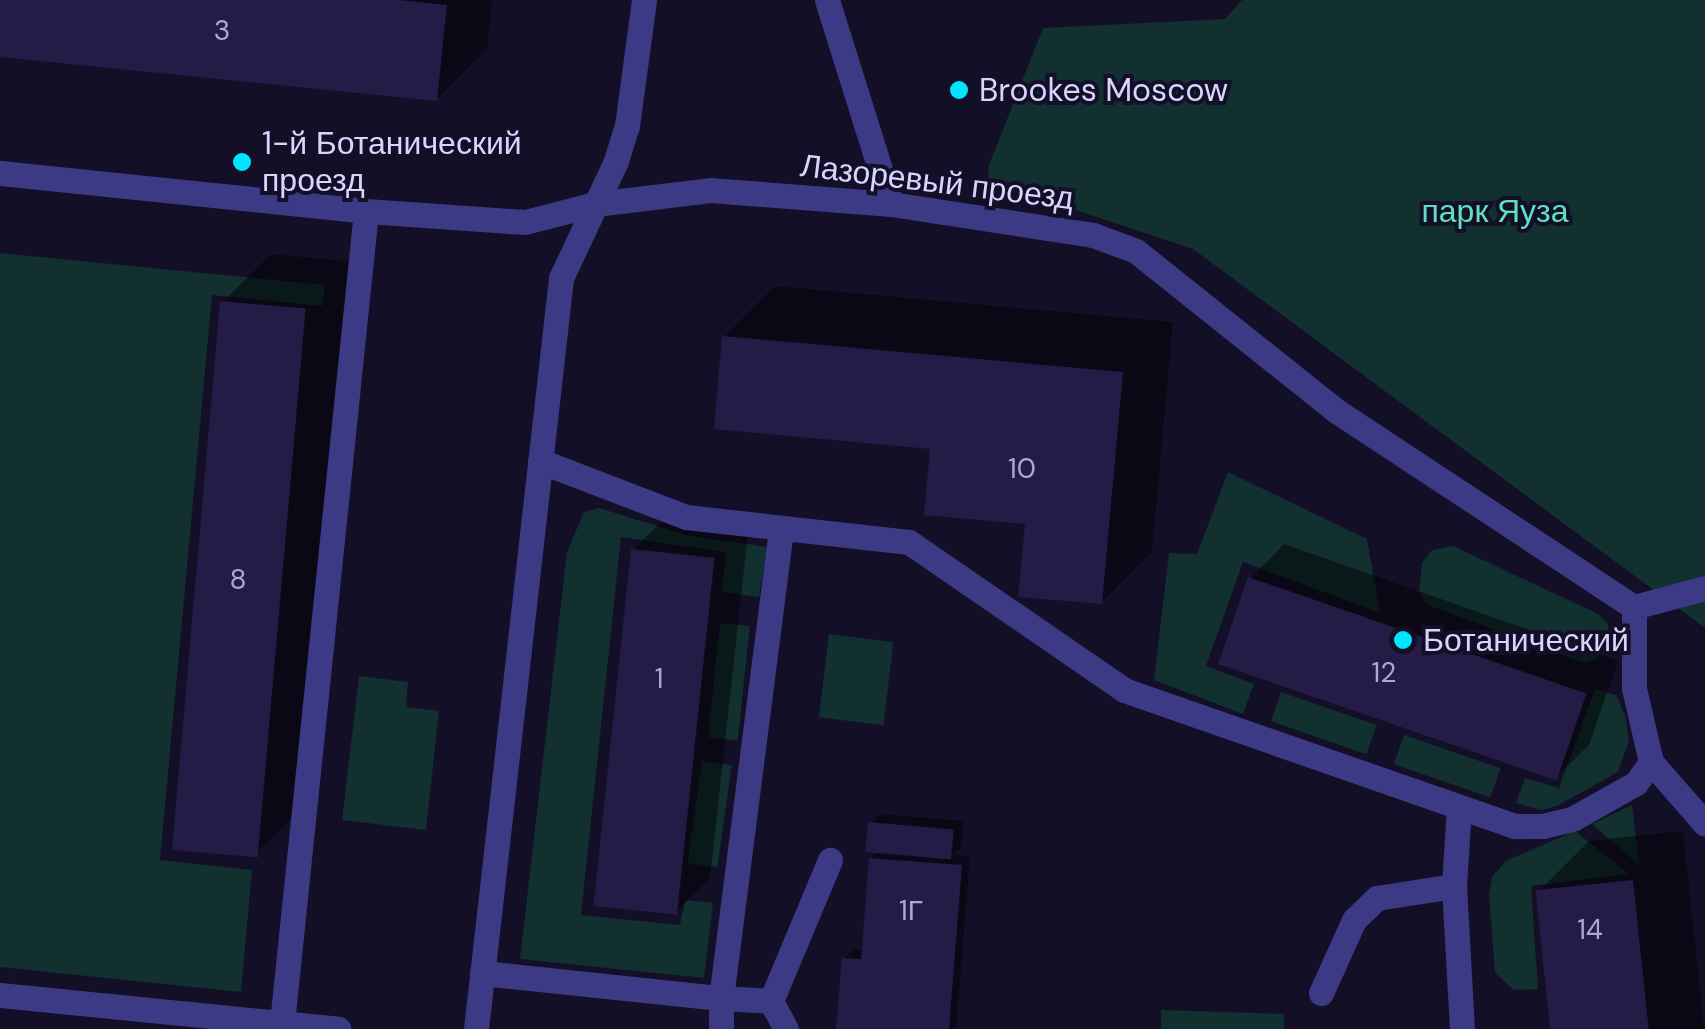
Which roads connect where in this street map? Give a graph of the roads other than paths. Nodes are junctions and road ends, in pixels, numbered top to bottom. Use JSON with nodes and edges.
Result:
{"nodes":[{"id":1,"x":644,"y":0,"type":"edge"},
{"id":2,"x":828,"y":0,"type":"edge"},
{"id":3,"x":0,"y":173,"type":"edge"},
{"id":4,"x":595,"y":204,"type":"junction"},
{"id":5,"x":891,"y":204,"type":"junction"},
{"id":6,"x":366,"y":212,"type":"junction"},
{"id":7,"x":540,"y":461,"type":"junction"},
{"id":8,"x":781,"y":528,"type":"junction"},
{"id":9,"x":1705,"y":588,"type":"edge"},
{"id":10,"x":1634,"y":607,"type":"junction"},
{"id":11,"x":1651,"y":762,"type":"junction"},
{"id":12,"x":1459,"y":806,"type":"junction"},
{"id":13,"x":1705,"y":824,"type":"edge"},
{"id":14,"x":830,"y":860,"type":"dead end"},
{"id":15,"x":1454,"y":886,"type":"junction"},
{"id":16,"x":482,"y":973,"type":"junction"},
{"id":17,"x":1321,"y":993,"type":"dead end"},
{"id":18,"x":0,"y":995,"type":"edge"},
{"id":19,"x":721,"y":998,"type":"junction"},
{"id":20,"x":770,"y":1001,"type":"junction"},
{"id":21,"x":282,"y":1023,"type":"junction"},
{"id":22,"x":338,"y":1029,"type":"edge"},
{"id":23,"x":476,"y":1029,"type":"edge"},
{"id":24,"x":721,"y":1029,"type":"edge"},
{"id":25,"x":786,"y":1029,"type":"edge"},
{"id":26,"x":1462,"y":1029,"type":"edge"}],
"edges":[{"from":1,"to":4,"type":"street"},
{"from":2,"to":5,"type":"street"},
{"from":3,"to":6,"type":"street","name":"Лазоревый проезд"},
{"from":4,"to":5,"type":"street","name":"Лазоревый проезд"},
{"from":4,"to":6,"type":"street","name":"Лазоревый проезд"},
{"from":4,"to":7,"type":"street"},
{"from":5,"to":10,"type":"street","name":"Лазоревый проезд"},
{"from":6,"to":21,"type":"street"},
{"from":7,"to":8,"type":"street"},
{"from":7,"to":16,"type":"street"},
{"from":8,"to":12,"type":"street"},
{"from":8,"to":19,"type":"street"},
{"from":9,"to":10,"type":"street"},
{"from":10,"to":11,"type":"street"},
{"from":11,"to":12,"type":"street"},
{"from":11,"to":13,"type":"street"},
{"from":12,"to":15,"type":"street"},
{"from":14,"to":20,"type":"street"},
{"from":15,"to":17,"type":"street"},
{"from":15,"to":26,"type":"street"},
{"from":16,"to":19,"type":"street"},
{"from":16,"to":23,"type":"street"},
{"from":18,"to":21,"type":"street"},
{"from":19,"to":20,"type":"street"},
{"from":19,"to":24,"type":"street"},
{"from":20,"to":25,"type":"street"},
{"from":21,"to":22,"type":"street"}]}
